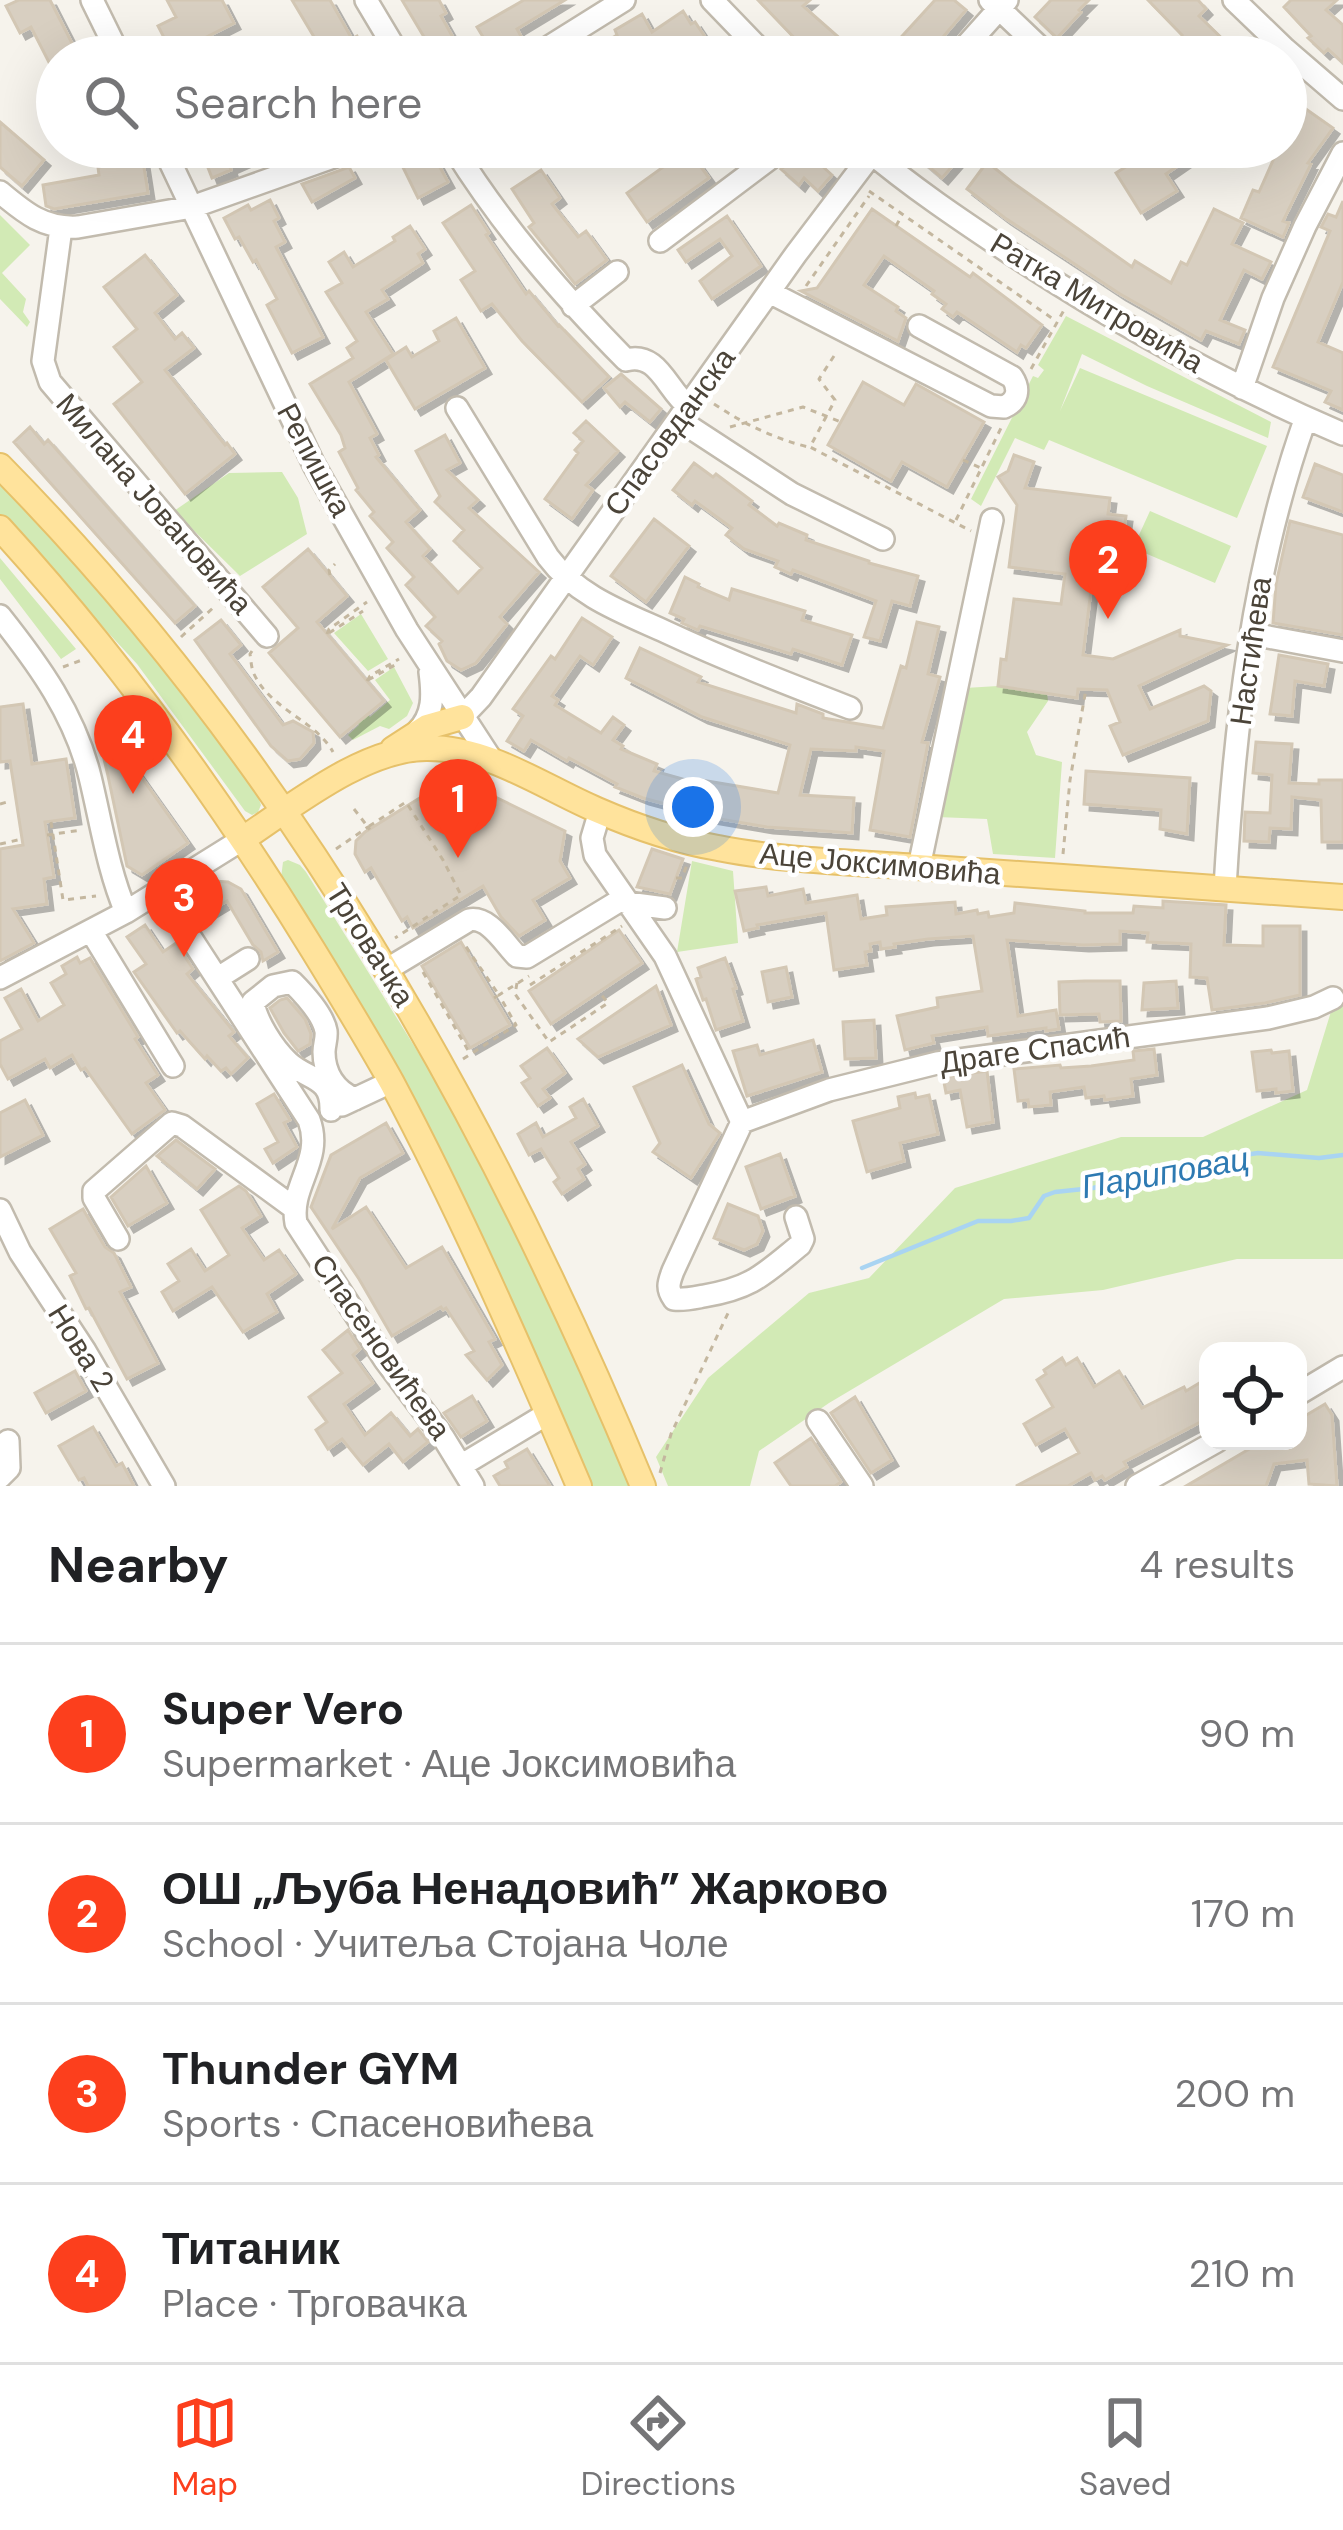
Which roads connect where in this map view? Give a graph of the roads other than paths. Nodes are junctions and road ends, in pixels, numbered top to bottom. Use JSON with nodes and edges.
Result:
{"nodes":[{"id":1,"x":92,"y":0,"type":"edge"},
{"id":2,"x":366,"y":0,"type":"edge"},
{"id":3,"x":624,"y":0,"type":"edge"},
{"id":4,"x":712,"y":0,"type":"edge"},
{"id":5,"x":1234,"y":0,"type":"edge"},
{"id":6,"x":999,"y":3,"type":"edge"},
{"id":7,"x":110,"y":36,"type":"edge"},
{"id":8,"x":387,"y":36,"type":"edge"},
{"id":9,"x":567,"y":36,"type":"edge"},
{"id":10,"x":747,"y":36,"type":"edge"},
{"id":11,"x":973,"y":36,"type":"edge"},
{"id":12,"x":1030,"y":36,"type":"edge"},
{"id":13,"x":1271,"y":36,"type":"edge"},
{"id":14,"x":1307,"y":68,"type":"edge"},
{"id":15,"x":1343,"y":99,"type":"edge"},
{"id":16,"x":1343,"y":154,"type":"edge"},
{"id":17,"x":174,"y":168,"type":"edge"},
{"id":18,"x":302,"y":168,"type":"edge"},
{"id":19,"x":468,"y":168,"type":"edge"},
{"id":20,"x":757,"y":168,"type":"edge"},
{"id":21,"x":857,"y":168,"type":"edge"},
{"id":22,"x":895,"y":168,"type":"edge"},
{"id":23,"x":0,"y":192,"type":"edge"},
{"id":24,"x":192,"y":207,"type":"junction"},
{"id":25,"x":61,"y":228,"type":"junction"},
{"id":26,"x":659,"y":241,"type":"dead end"},
{"id":27,"x":617,"y":272,"type":"dead end"},
{"id":28,"x":769,"y":292,"type":"junction"},
{"id":29,"x":573,"y":306,"type":"junction"},
{"id":30,"x":919,"y":326,"type":"dead end"},
{"id":31,"x":1242,"y":388,"type":"junction"},
{"id":32,"x":457,"y":408,"type":"dead end"},
{"id":33,"x":691,"y":409,"type":"junction"},
{"id":34,"x":1305,"y":420,"type":"junction"},
{"id":35,"x":1343,"y":434,"type":"edge"},
{"id":36,"x":0,"y":466,"type":"edge"},
{"id":37,"x":0,"y":528,"type":"edge"},
{"id":38,"x":990,"y":530,"type":"road end"},
{"id":39,"x":883,"y":539,"type":"dead end"},
{"id":40,"x":566,"y":578,"type":"junction"},
{"id":41,"x":0,"y":616,"type":"edge"},
{"id":42,"x":1252,"y":634,"type":"junction"},
{"id":43,"x":267,"y":635,"type":"road end"},
{"id":44,"x":1343,"y":651,"type":"edge"},
{"id":45,"x":429,"y":665,"type":"junction"},
{"id":46,"x":850,"y":708,"type":"dead end"},
{"id":47,"x":462,"y":717,"type":"junction"},
{"id":48,"x":418,"y":740,"type":"junction"},
{"id":49,"x":479,"y":765,"type":"junction"},
{"id":50,"x":285,"y":811,"type":"junction"},
{"id":51,"x":600,"y":811,"type":"junction"},
{"id":52,"x":243,"y":838,"type":"junction"},
{"id":53,"x":919,"y":867,"type":"junction"},
{"id":54,"x":1225,"y":888,"type":"junction"},
{"id":55,"x":161,"y":892,"type":"junction"},
{"id":56,"x":1343,"y":897,"type":"edge"},
{"id":57,"x":621,"y":902,"type":"junction"},
{"id":58,"x":664,"y":908,"type":"dead end"},
{"id":59,"x":126,"y":912,"type":"junction"},
{"id":60,"x":92,"y":931,"type":"junction"},
{"id":61,"x":248,"y":959,"type":"dead end"},
{"id":62,"x":386,"y":970,"type":"junction"},
{"id":63,"x":0,"y":978,"type":"edge"},
{"id":64,"x":218,"y":978,"type":"junction"},
{"id":65,"x":1333,"y":998,"type":"dead end"},
{"id":66,"x":173,"y":1066,"type":"dead end"},
{"id":67,"x":391,"y":1082,"type":"junction"},
{"id":68,"x":355,"y":1099,"type":"junction"},
{"id":69,"x":331,"y":1110,"type":"junction"},
{"id":70,"x":308,"y":1120,"type":"junction"},
{"id":71,"x":742,"y":1122,"type":"junction"},
{"id":72,"x":294,"y":1208,"type":"junction"},
{"id":73,"x":0,"y":1210,"type":"edge"},
{"id":74,"x":796,"y":1216,"type":"dead end"},
{"id":75,"x":118,"y":1239,"type":"dead end"},
{"id":76,"x":1343,"y":1367,"type":"edge"},
{"id":77,"x":1307,"y":1389,"type":"edge"},
{"id":78,"x":547,"y":1414,"type":"junction"},
{"id":79,"x":818,"y":1421,"type":"dead end"},
{"id":80,"x":8,"y":1441,"type":"dead end"},
{"id":81,"x":1201,"y":1450,"type":"edge"},
{"id":82,"x":462,"y":1465,"type":"junction"},
{"id":83,"x":575,"y":1476,"type":"edge"},
{"id":84,"x":0,"y":1477,"type":"edge"},
{"id":85,"x":164,"y":1486,"type":"edge"},
{"id":86,"x":473,"y":1486,"type":"edge"},
{"id":87,"x":643,"y":1486,"type":"edge"},
{"id":88,"x":862,"y":1486,"type":"edge"},
{"id":89,"x":1137,"y":1486,"type":"edge"}],
"edges":[{"from":1,"to":7,"type":"street"},
{"from":2,"to":8,"type":"street"},
{"from":3,"to":9,"type":"street"},
{"from":4,"to":10,"type":"street"},
{"from":5,"to":13,"type":"street"},
{"from":6,"to":11,"type":"street"},
{"from":6,"to":12,"type":"street"},
{"from":14,"to":15,"type":"street"},
{"from":16,"to":31,"type":"street"},
{"from":17,"to":24,"type":"street","name":"Репишка"},
{"from":18,"to":24,"type":"street"},
{"from":19,"to":29,"type":"street"},
{"from":20,"to":26,"type":"street"},
{"from":21,"to":28,"type":"street","name":"Спасовданска"},
{"from":22,"to":31,"type":"street","name":"Ратка Митровића"},
{"from":23,"to":25,"type":"street"},
{"from":24,"to":25,"type":"street"},
{"from":24,"to":45,"type":"street","name":"Репишка"},
{"from":25,"to":43,"type":"street","name":"Милана Јовановића"},
{"from":27,"to":29,"type":"street"},
{"from":28,"to":30,"type":"street"},
{"from":28,"to":33,"type":"street","name":"Спасовданска"},
{"from":29,"to":33,"type":"street"},
{"from":31,"to":34,"type":"street","name":"Ратка Митровића"},
{"from":32,"to":40,"type":"street"},
{"from":33,"to":39,"type":"street"},
{"from":33,"to":40,"type":"street","name":"Спасовданска"},
{"from":34,"to":35,"type":"street","name":"Ратка Митровића"},
{"from":34,"to":42,"type":"street","name":"Настићева"},
{"from":36,"to":50,"type":"main road","name":"Трговачка"},
{"from":37,"to":52,"type":"main road","name":"Трговачка"},
{"from":38,"to":53,"type":"street"},
{"from":40,"to":46,"type":"street"},
{"from":40,"to":47,"type":"street","name":"Спасовданска"},
{"from":41,"to":59,"type":"street"},
{"from":42,"to":44,"type":"street"},
{"from":42,"to":54,"type":"street","name":"Настићева"},
{"from":45,"to":47,"type":"street","name":"Репишка"},
{"from":45,"to":48,"type":"street"},
{"from":47,"to":48,"type":"main road"},
{"from":47,"to":49,"type":"street","name":"Репишка"},
{"from":48,"to":49,"type":"main road","name":"Аце Јоксимовића"},
{"from":48,"to":50,"type":"main road","name":"Аце Јоксимовића"},
{"from":49,"to":51,"type":"main road","name":"Аце Јоксимовића"},
{"from":50,"to":52,"type":"main road","name":"Аце Јоксимовића"},
{"from":50,"to":62,"type":"main road","name":"Трговачка"},
{"from":51,"to":53,"type":"main road","name":"Аце Јоксимовића"},
{"from":51,"to":57,"type":"street"},
{"from":52,"to":55,"type":"street"},
{"from":52,"to":67,"type":"main road","name":"Трговачка"},
{"from":53,"to":54,"type":"main road","name":"Аце Јоксимовића"},
{"from":54,"to":56,"type":"main road","name":"Аце Јоксимовића"},
{"from":55,"to":59,"type":"street"},
{"from":55,"to":64,"type":"street"},
{"from":57,"to":58,"type":"street"},
{"from":57,"to":62,"type":"street"},
{"from":57,"to":71,"type":"street"},
{"from":59,"to":60,"type":"street"},
{"from":60,"to":63,"type":"street"},
{"from":60,"to":66,"type":"street"},
{"from":61,"to":64,"type":"street"},
{"from":62,"to":87,"type":"main road","name":"Трговачка"},
{"from":64,"to":70,"type":"street"},
{"from":65,"to":71,"type":"street","name":"Драге Спасић"},
{"from":67,"to":68,"type":"street"},
{"from":67,"to":78,"type":"main road","name":"Трговачка"},
{"from":68,"to":69,"type":"street"},
{"from":68,"to":69,"type":"street"},
{"from":69,"to":70,"type":"street"},
{"from":70,"to":72,"type":"street"},
{"from":71,"to":74,"type":"street"},
{"from":72,"to":75,"type":"street","name":"Спасеновићева"},
{"from":72,"to":82,"type":"street","name":"Спасеновићева"},
{"from":73,"to":85,"type":"street","name":"Нова 2"},
{"from":76,"to":77,"type":"street"},
{"from":78,"to":82,"type":"street"},
{"from":78,"to":83,"type":"main road","name":"Трговачка"},
{"from":79,"to":88,"type":"street"},
{"from":80,"to":84,"type":"street"},
{"from":81,"to":89,"type":"street"},
{"from":82,"to":86,"type":"street","name":"Спасеновићева"}]}
